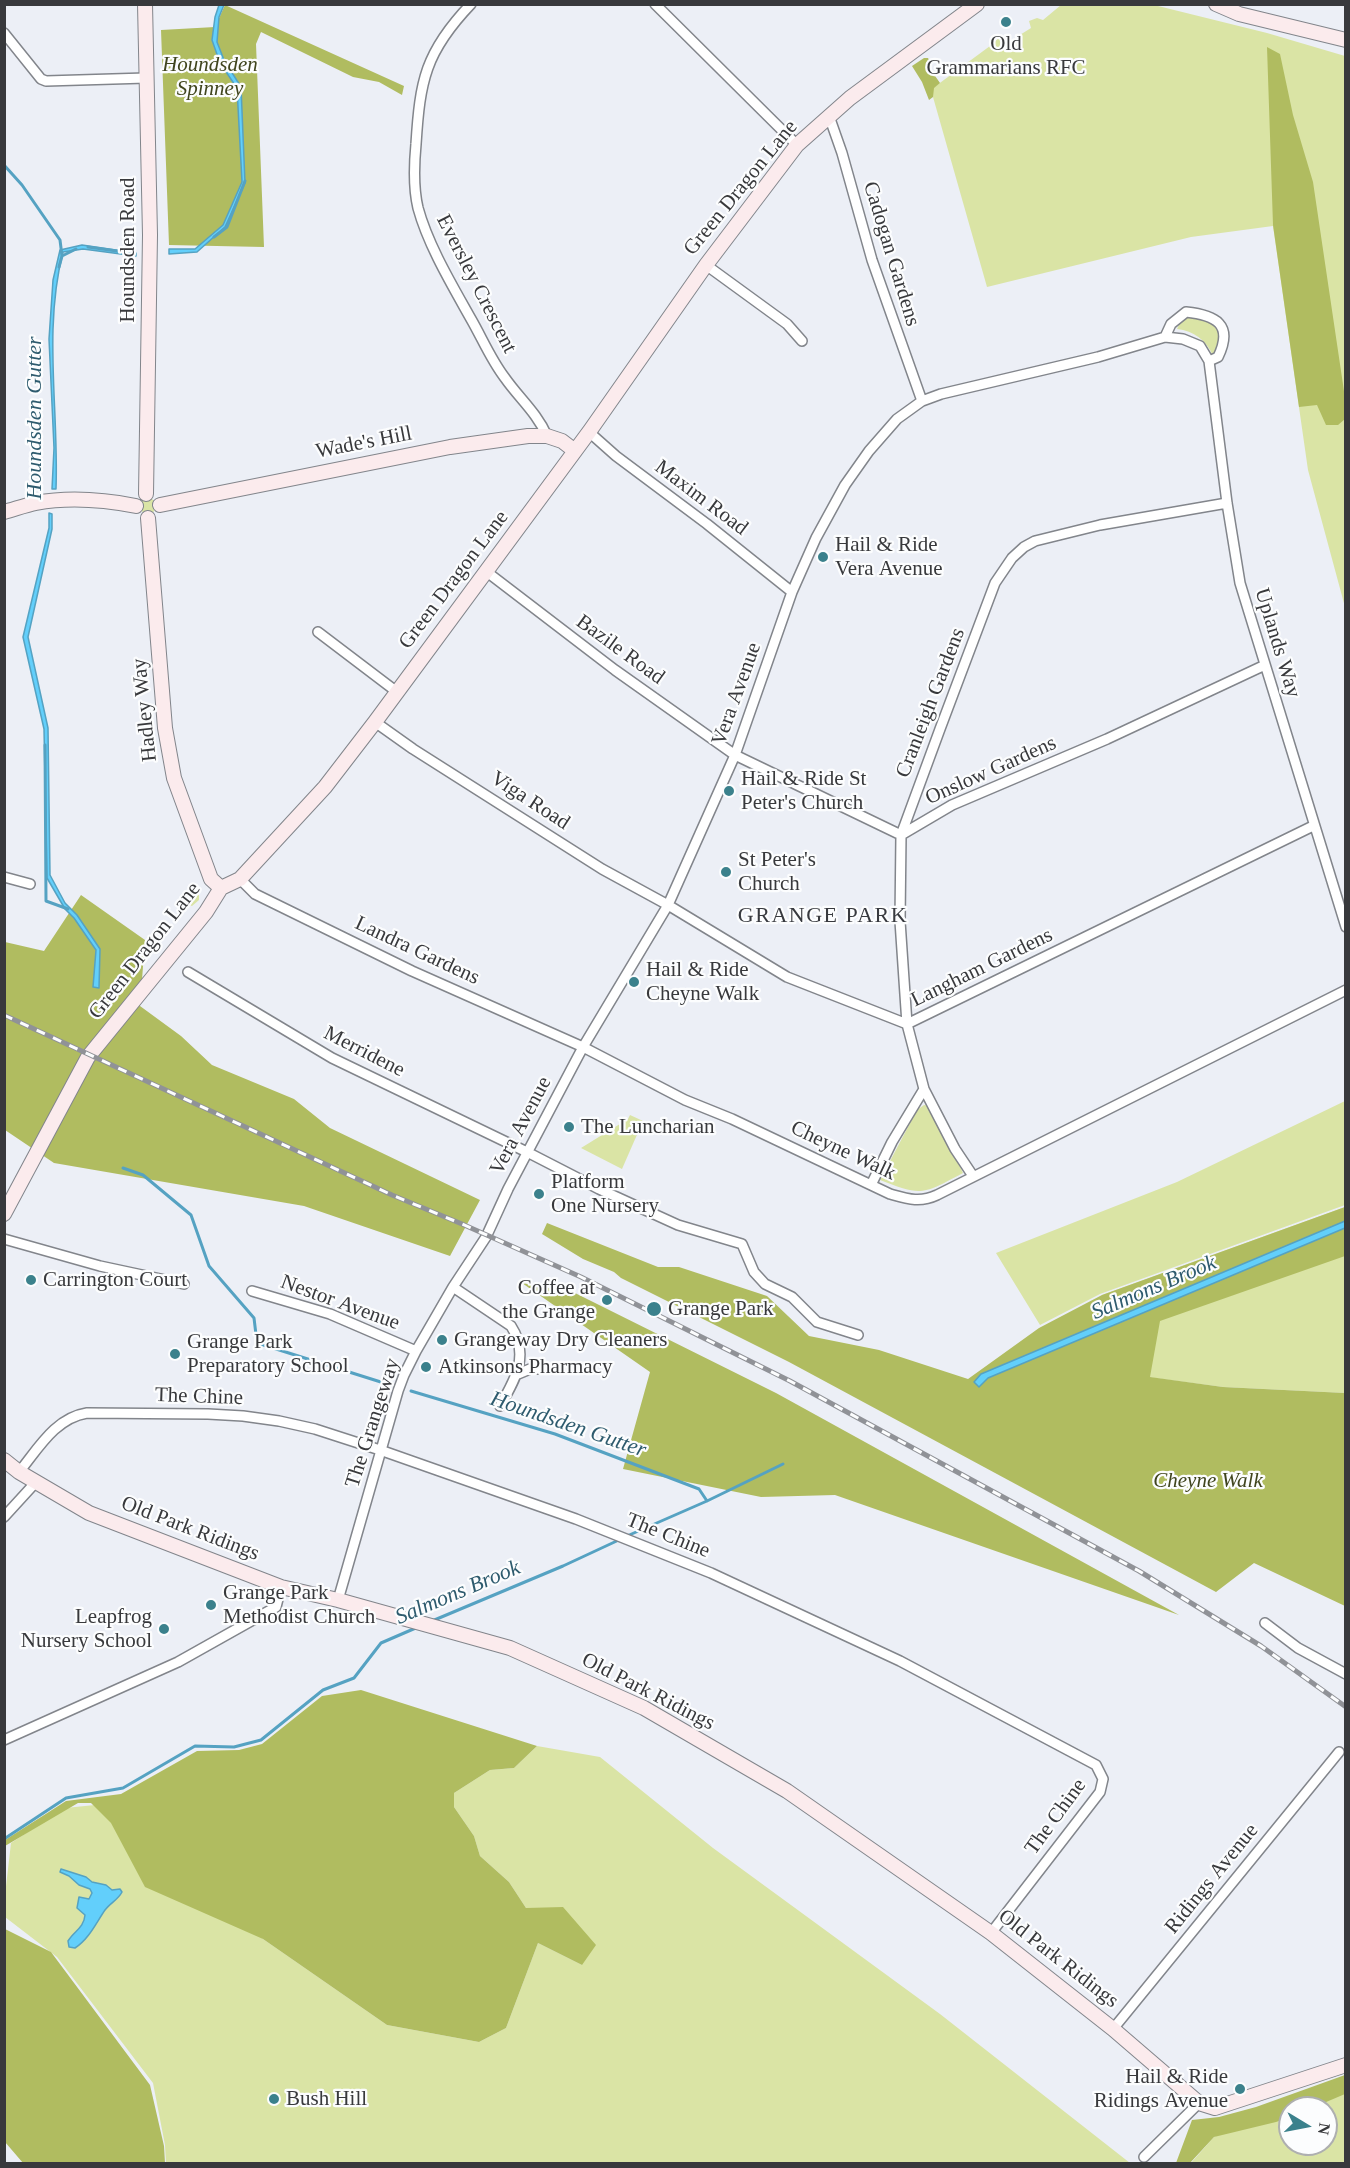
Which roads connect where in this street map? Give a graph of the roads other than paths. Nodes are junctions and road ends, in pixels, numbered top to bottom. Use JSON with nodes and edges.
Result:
{"nodes":[{"id":1,"x":145,"y":4,"type":"edge"},
{"id":2,"x":471,"y":4,"type":"edge"},
{"id":3,"x":655,"y":4,"type":"edge"},
{"id":4,"x":977,"y":4,"type":"edge"},
{"id":5,"x":1216,"y":4,"type":"edge"},
{"id":6,"x":4,"y":33,"type":"edge"},
{"id":7,"x":1346,"y":40,"type":"edge"},
{"id":8,"x":146,"y":78,"type":"junction"},
{"id":9,"x":829,"y":116,"type":"junction"},
{"id":10,"x":797,"y":145,"type":"junction"},
{"id":11,"x":706,"y":265,"type":"junction"},
{"id":12,"x":1166,"y":337,"type":"junction"},
{"id":13,"x":802,"y":341,"type":"dead end"},
{"id":14,"x":1209,"y":361,"type":"junction"},
{"id":15,"x":922,"y":401,"type":"junction"},
{"id":16,"x":589,"y":432,"type":"junction"},
{"id":17,"x":548,"y":436,"type":"junction"},
{"id":18,"x":575,"y":451,"type":"junction"},
{"id":19,"x":147,"y":494,"type":"junction"},
{"id":20,"x":1227,"y":502,"type":"junction"},
{"id":21,"x":160,"y":505,"type":"junction"},
{"id":22,"x":136,"y":506,"type":"junction"},
{"id":23,"x":4,"y":512,"type":"edge"},
{"id":24,"x":148,"y":518,"type":"junction"},
{"id":25,"x":487,"y":572,"type":"junction"},
{"id":26,"x":792,"y":592,"type":"junction"},
{"id":27,"x":318,"y":632,"type":"dead end"},
{"id":28,"x":1265,"y":665,"type":"junction"},
{"id":29,"x":397,"y":692,"type":"junction"},
{"id":30,"x":375,"y":722,"type":"junction"},
{"id":31,"x":735,"y":755,"type":"junction"},
{"id":32,"x":1313,"y":826,"type":"junction"},
{"id":33,"x":901,"y":835,"type":"junction"},
{"id":34,"x":4,"y":877,"type":"edge"},
{"id":35,"x":240,"y":879,"type":"junction"},
{"id":36,"x":30,"y":884,"type":"dead end"},
{"id":37,"x":221,"y":888,"type":"junction"},
{"id":38,"x":668,"y":905,"type":"junction"},
{"id":39,"x":1346,"y":927,"type":"edge"},
{"id":40,"x":188,"y":972,"type":"dead end"},
{"id":41,"x":1346,"y":990,"type":"edge"},
{"id":42,"x":907,"y":1024,"type":"junction"},
{"id":43,"x":583,"y":1047,"type":"junction"},
{"id":44,"x":924,"y":1089,"type":"junction"},
{"id":45,"x":529,"y":1153,"type":"junction"},
{"id":46,"x":973,"y":1176,"type":"junction"},
{"id":47,"x":871,"y":1185,"type":"junction"},
{"id":48,"x":5,"y":1211,"type":"edge"},
{"id":49,"x":486,"y":1237,"type":"joint"},
{"id":50,"x":4,"y":1239,"type":"edge"},
{"id":51,"x":184,"y":1284,"type":"dead end"},
{"id":52,"x":453,"y":1287,"type":"junction"},
{"id":53,"x":252,"y":1291,"type":"dead end"},
{"id":54,"x":858,"y":1335,"type":"dead end"},
{"id":55,"x":416,"y":1351,"type":"junction"},
{"id":56,"x":546,"y":1369,"type":"dead end"},
{"id":57,"x":518,"y":1374,"type":"junction"},
{"id":58,"x":500,"y":1406,"type":"dead end"},
{"id":59,"x":380,"y":1450,"type":"junction"},
{"id":60,"x":4,"y":1460,"type":"edge"},
{"id":61,"x":20,"y":1472,"type":"junction"},
{"id":62,"x":36,"y":1482,"type":"junction"},
{"id":63,"x":4,"y":1517,"type":"edge"},
{"id":64,"x":286,"y":1588,"type":"junction"},
{"id":65,"x":338,"y":1600,"type":"junction"},
{"id":66,"x":1265,"y":1623,"type":"dead end"},
{"id":67,"x":1346,"y":1674,"type":"edge"},
{"id":68,"x":4,"y":1740,"type":"edge"},
{"id":69,"x":1339,"y":1752,"type":"dead end"},
{"id":70,"x":992,"y":1933,"type":"junction"},
{"id":71,"x":1113,"y":2029,"type":"junction"},
{"id":72,"x":1346,"y":2065,"type":"edge"},
{"id":73,"x":1199,"y":2103,"type":"junction"},
{"id":74,"x":1144,"y":2157,"type":"dead end"}],
"edges":[{"from":1,"to":8,"type":"street","name":"Houndsden Road"},
{"from":2,"to":17,"type":"street","name":"Eversley Crescent"},
{"from":3,"to":10,"type":"street"},
{"from":4,"to":9,"type":"street","name":"Green Dragon Lane"},
{"from":5,"to":7,"type":"street"},
{"from":6,"to":8,"type":"street"},
{"from":8,"to":19,"type":"street","name":"Houndsden Road"},
{"from":9,"to":10,"type":"street","name":"Green Dragon Lane"},
{"from":9,"to":15,"type":"street","name":"Cadogan Gardens"},
{"from":10,"to":11,"type":"street","name":"Green Dragon Lane"},
{"from":11,"to":13,"type":"street"},
{"from":11,"to":16,"type":"street","name":"Green Dragon Lane"},
{"from":12,"to":14,"type":"street"},
{"from":12,"to":14,"type":"street"},
{"from":12,"to":15,"type":"street","name":"Vera Avenue"},
{"from":14,"to":20,"type":"street","name":"Uplands Way"},
{"from":15,"to":26,"type":"street","name":"Vera Avenue"},
{"from":16,"to":18,"type":"street","name":"Green Dragon Lane"},
{"from":16,"to":26,"type":"street","name":"Maxim Road"},
{"from":17,"to":18,"type":"street"},
{"from":17,"to":21,"type":"street","name":"Wade's Hill"},
{"from":18,"to":25,"type":"street","name":"Green Dragon Lane"},
{"from":19,"to":21,"type":"street"},
{"from":19,"to":22,"type":"street"},
{"from":20,"to":28,"type":"street","name":"Uplands Way"},
{"from":20,"to":33,"type":"street","name":"Cranleigh Gardens"},
{"from":21,"to":24,"type":"street"},
{"from":22,"to":23,"type":"street"},
{"from":22,"to":24,"type":"street"},
{"from":24,"to":37,"type":"street","name":"Hadley Way"},
{"from":25,"to":29,"type":"street","name":"Green Dragon Lane"},
{"from":25,"to":31,"type":"street","name":"Bazile Road"},
{"from":26,"to":31,"type":"street","name":"Vera Avenue"},
{"from":27,"to":29,"type":"street"},
{"from":28,"to":32,"type":"street","name":"Uplands Way"},
{"from":28,"to":33,"type":"street","name":"Onslow Gardens"},
{"from":29,"to":30,"type":"street","name":"Green Dragon Lane"},
{"from":30,"to":35,"type":"street","name":"Green Dragon Lane"},
{"from":30,"to":38,"type":"street","name":"Viga Road"},
{"from":31,"to":33,"type":"street"},
{"from":31,"to":38,"type":"street","name":"Vera Avenue"},
{"from":32,"to":39,"type":"street","name":"Uplands Way"},
{"from":32,"to":42,"type":"street","name":"Langham Gardens"},
{"from":33,"to":42,"type":"street","name":"Cranleigh Gardens"},
{"from":34,"to":36,"type":"street"},
{"from":35,"to":37,"type":"street","name":"Green Dragon Lane"},
{"from":35,"to":43,"type":"street","name":"Landra Gardens"},
{"from":37,"to":48,"type":"street","name":"Green Dragon Lane"},
{"from":38,"to":42,"type":"street","name":"Langham Gardens"},
{"from":38,"to":43,"type":"street","name":"Vera Avenue"},
{"from":40,"to":45,"type":"street","name":"Merridene"},
{"from":41,"to":46,"type":"street","name":"Cheyne Walk"},
{"from":42,"to":44,"type":"street","name":"Cranleigh Gardens"},
{"from":43,"to":45,"type":"street","name":"Vera Avenue"},
{"from":43,"to":47,"type":"street","name":"Cheyne Walk"},
{"from":44,"to":46,"type":"street","name":"Cranleigh Gardens"},
{"from":44,"to":47,"type":"street"},
{"from":45,"to":49,"type":"street","name":"Vera Avenue"},
{"from":45,"to":54,"type":"street","name":"Merridene"},
{"from":46,"to":47,"type":"street","name":"Cheyne Walk"},
{"from":49,"to":52,"type":"street","name":"The Grangeway"},
{"from":50,"to":51,"type":"street"},
{"from":52,"to":55,"type":"street","name":"The Grangeway"},
{"from":52,"to":57,"type":"street"},
{"from":53,"to":55,"type":"street","name":"Nestor Avenue"},
{"from":55,"to":59,"type":"street","name":"The Grangeway"},
{"from":56,"to":57,"type":"street"},
{"from":57,"to":58,"type":"street"},
{"from":59,"to":61,"type":"street","name":"The Chine"},
{"from":59,"to":65,"type":"street","name":"The Grangeway"},
{"from":59,"to":70,"type":"street","name":"The Chine"},
{"from":60,"to":61,"type":"street","name":"Old Park Ridings"},
{"from":61,"to":62,"type":"street","name":"Old Park Ridings"},
{"from":62,"to":63,"type":"street"},
{"from":62,"to":64,"type":"street","name":"Old Park Ridings"},
{"from":64,"to":65,"type":"street","name":"Old Park Ridings"},
{"from":64,"to":68,"type":"street"},
{"from":65,"to":70,"type":"street","name":"Old Park Ridings"},
{"from":66,"to":67,"type":"street"},
{"from":69,"to":71,"type":"street","name":"Ridings Avenue"},
{"from":70,"to":71,"type":"street","name":"Old Park Ridings"},
{"from":71,"to":73,"type":"street","name":"Old Park Ridings"},
{"from":72,"to":73,"type":"street"},
{"from":73,"to":74,"type":"street"}]}
